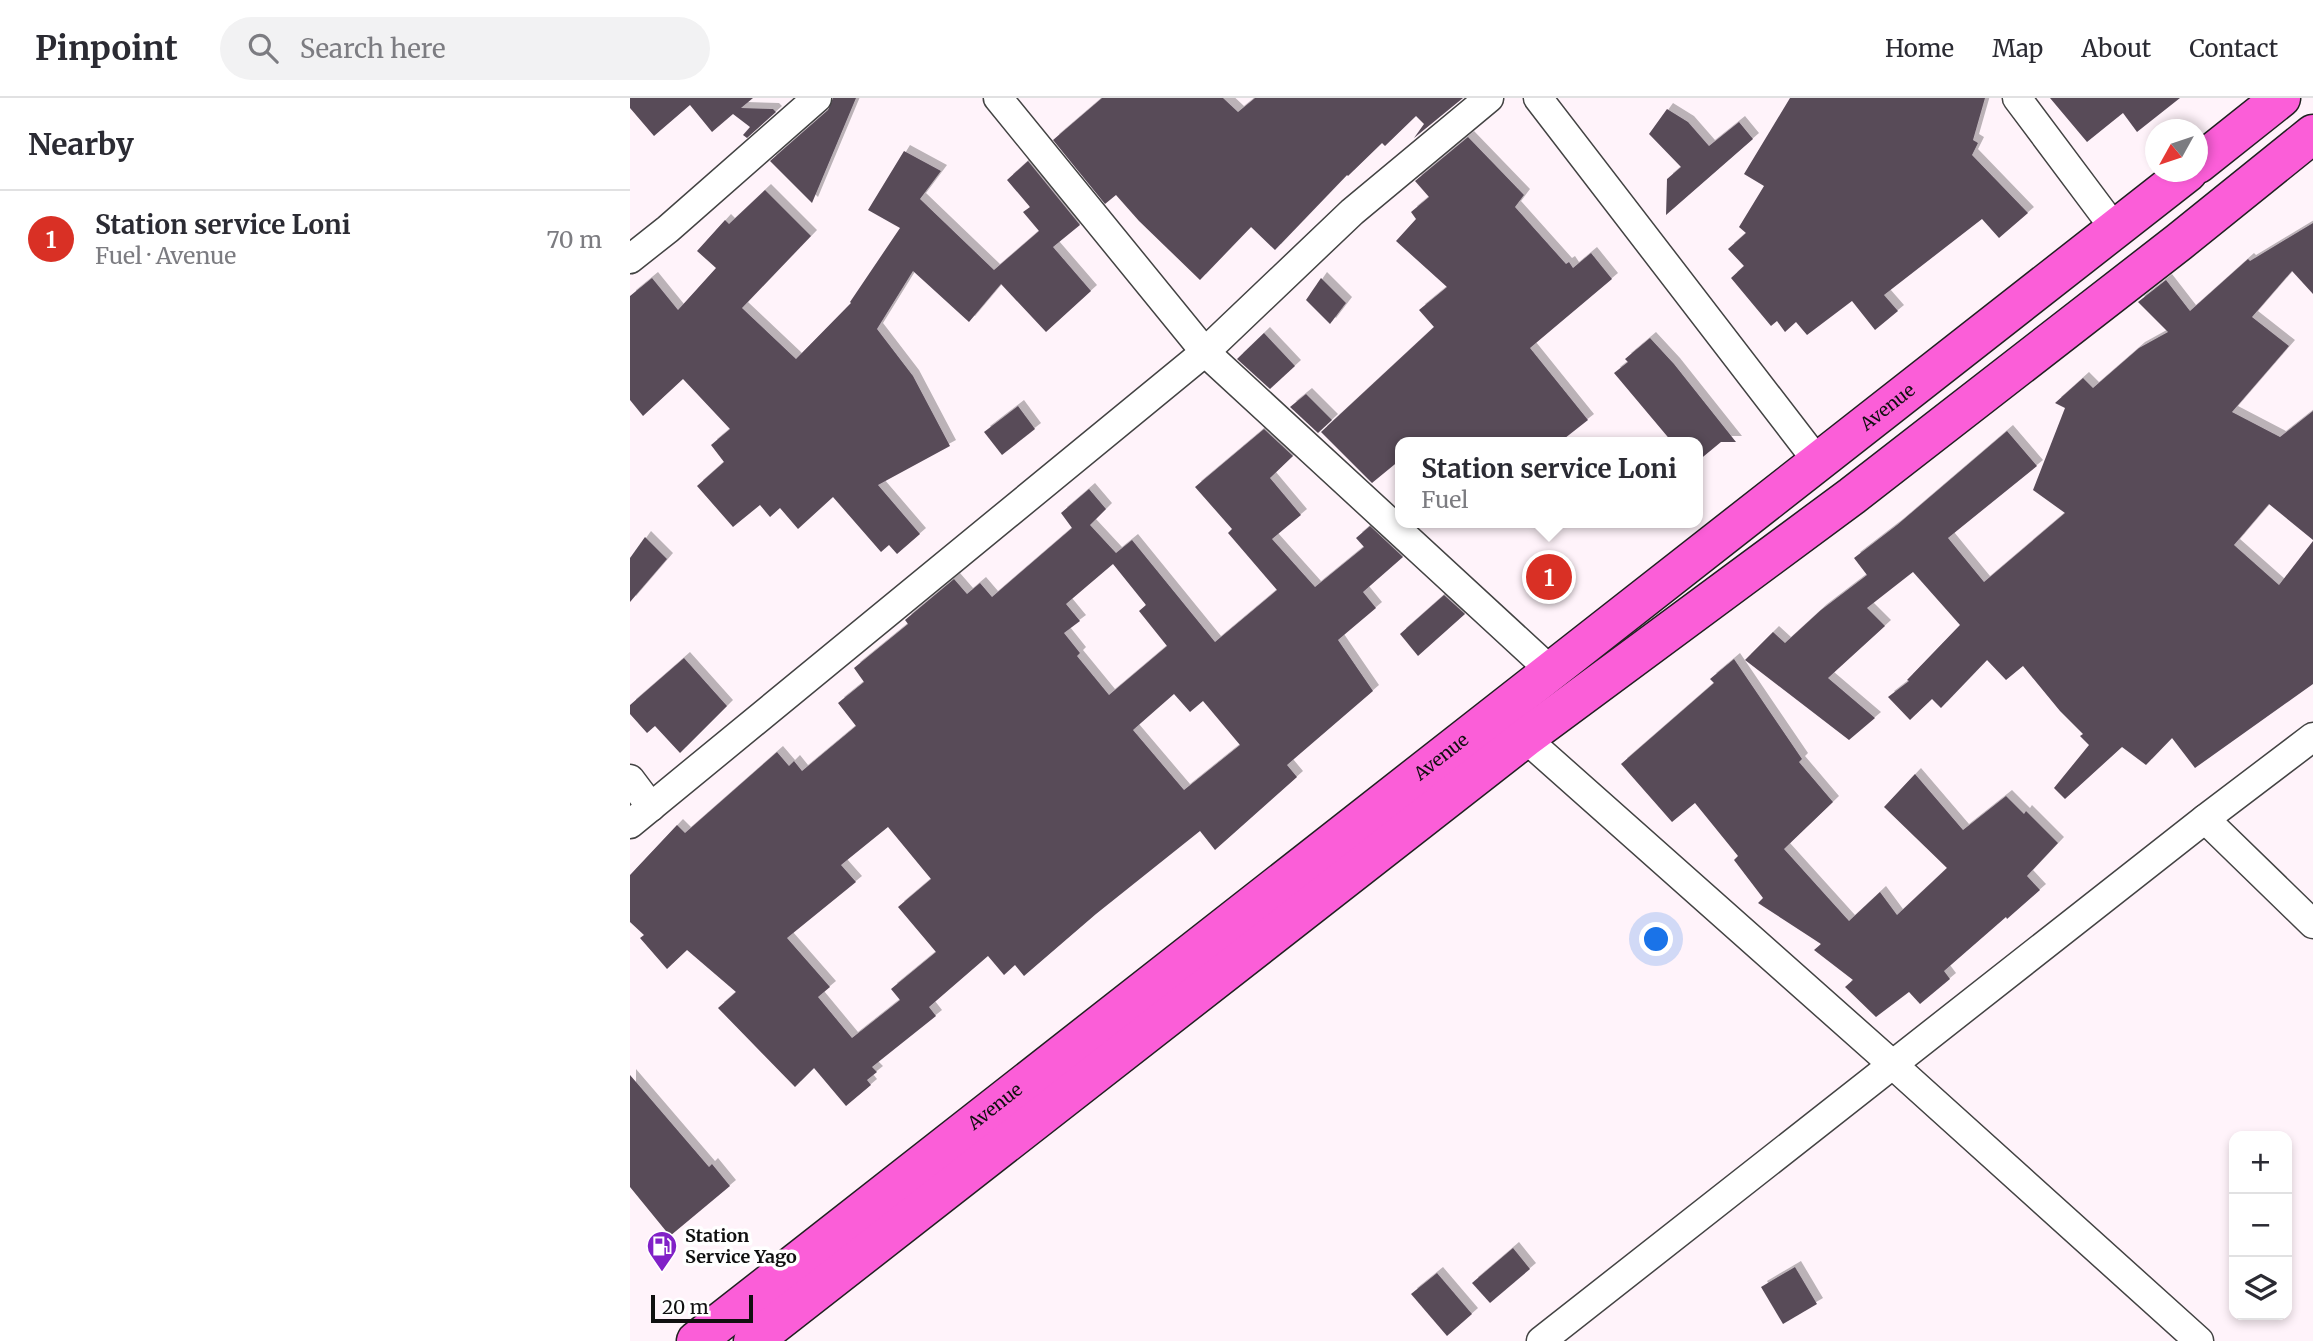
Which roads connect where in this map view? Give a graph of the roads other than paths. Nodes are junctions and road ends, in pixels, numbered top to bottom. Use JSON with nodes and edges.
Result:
{"nodes":[{"id":1,"x":817,"y":98,"type":"edge"},
{"id":2,"x":998,"y":98,"type":"edge"},
{"id":3,"x":1489,"y":98,"type":"edge"},
{"id":4,"x":1538,"y":98,"type":"edge"},
{"id":5,"x":2017,"y":98,"type":"edge"},
{"id":6,"x":2281,"y":98,"type":"edge"},
{"id":7,"x":2313,"y":134,"type":"edge"},
{"id":8,"x":2208,"y":155,"type":"edge"},
{"id":9,"x":2175,"y":182,"type":"edge"},
{"id":10,"x":2115,"y":229,"type":"junction"},
{"id":11,"x":630,"y":259,"type":"edge"},
{"id":12,"x":1205,"y":352,"type":"junction"},
{"id":13,"x":1818,"y":462,"type":"junction"},
{"id":14,"x":1395,"y":527,"type":"edge"},
{"id":15,"x":1396,"y":528,"type":"edge"},
{"id":16,"x":1551,"y":671,"type":"junction"},
{"id":17,"x":2313,"y":737,"type":"edge"},
{"id":18,"x":1525,"y":738,"type":"junction"},
{"id":19,"x":630,"y":779,"type":"edge"},
{"id":20,"x":641,"y":816,"type":"edge"},
{"id":21,"x":2205,"y":819,"type":"junction"},
{"id":22,"x":2313,"y":924,"type":"edge"},
{"id":23,"x":1892,"y":1064,"type":"junction"},
{"id":24,"x":696,"y":1341,"type":"edge"},
{"id":25,"x":753,"y":1341,"type":"edge"},
{"id":26,"x":1541,"y":1341,"type":"edge"},
{"id":27,"x":2199,"y":1341,"type":"edge"}],
"edges":[{"from":1,"to":11,"type":"street"},
{"from":2,"to":12,"type":"street"},
{"from":3,"to":12,"type":"street"},
{"from":4,"to":13,"type":"street"},
{"from":5,"to":10,"type":"street"},
{"from":6,"to":8,"type":"highway"},
{"from":7,"to":18,"type":"highway"},
{"from":9,"to":10,"type":"highway","name":"Avenue"},
{"from":10,"to":13,"type":"highway","name":"Avenue"},
{"from":12,"to":14,"type":"street"},
{"from":12,"to":20,"type":"street"},
{"from":13,"to":16,"type":"highway","name":"Avenue"},
{"from":15,"to":16,"type":"street"},
{"from":16,"to":24,"type":"highway","name":"Avenue"},
{"from":17,"to":21,"type":"street"},
{"from":18,"to":23,"type":"street"},
{"from":18,"to":25,"type":"highway"},
{"from":19,"to":20,"type":"street"},
{"from":21,"to":22,"type":"street"},
{"from":21,"to":23,"type":"street"},
{"from":23,"to":26,"type":"street"},
{"from":23,"to":27,"type":"street"}]}
